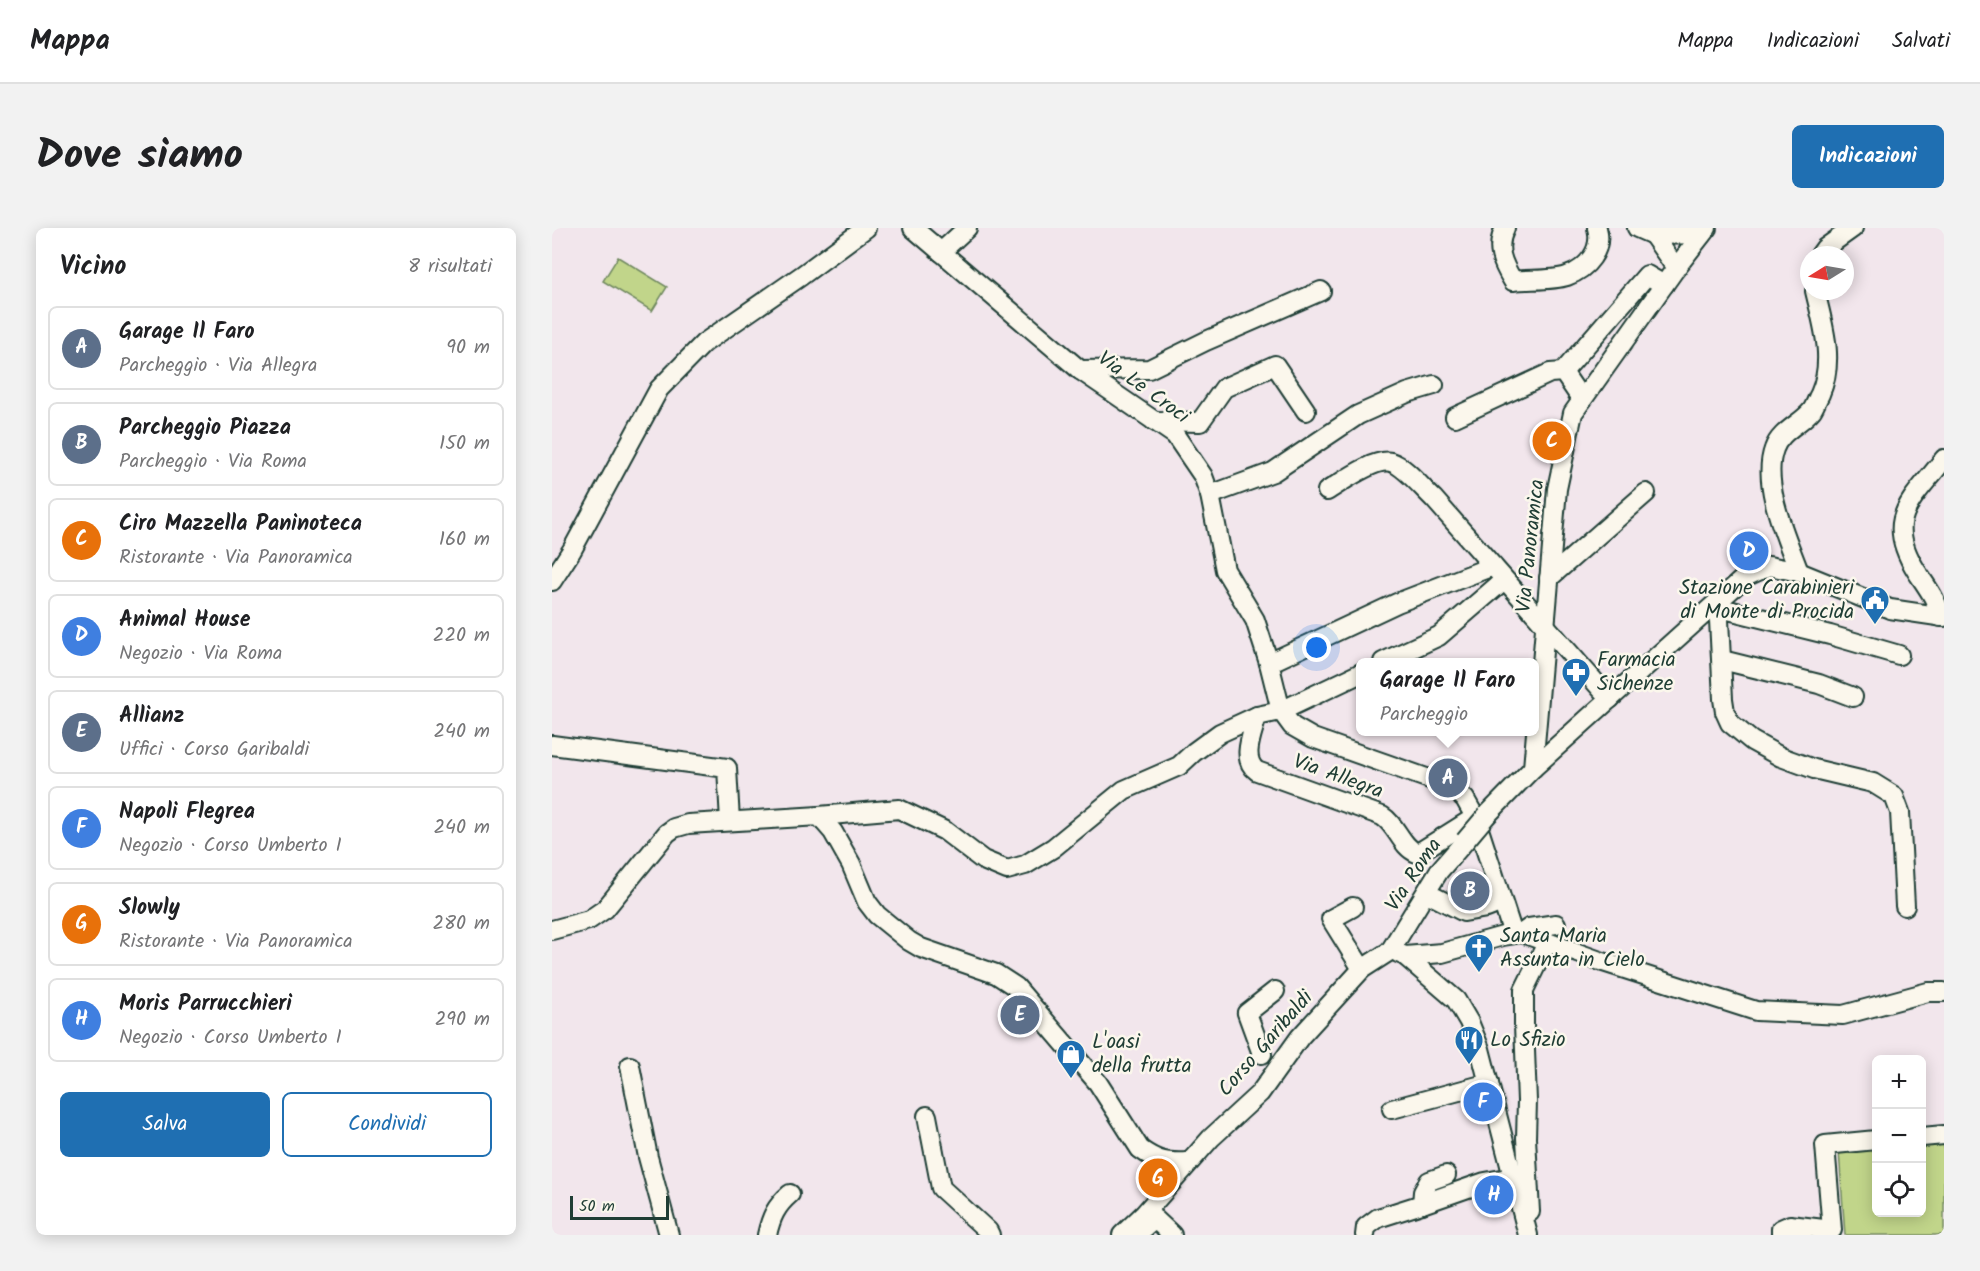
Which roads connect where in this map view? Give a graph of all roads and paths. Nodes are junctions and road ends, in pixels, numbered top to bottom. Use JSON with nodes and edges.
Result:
{"nodes":[{"id":1,"x":866,"y":228,"type":"edge"},
{"id":2,"x":913,"y":228,"type":"edge"},
{"id":3,"x":967,"y":228,"type":"edge"},
{"id":4,"x":1505,"y":228,"type":"edge"},
{"id":5,"x":1597,"y":228,"type":"edge"},
{"id":6,"x":1853,"y":228,"type":"edge"},
{"id":7,"x":1645,"y":231,"type":"edge"},
{"id":8,"x":1704,"y":231,"type":"edge"},
{"id":9,"x":1828,"y":246,"type":"edge"},
{"id":10,"x":941,"y":252,"type":"junction"},
{"id":11,"x":1676,"y":268,"type":"junction"},
{"id":12,"x":1664,"y":285,"type":"junction"},
{"id":13,"x":1321,"y":291,"type":"dead end"},
{"id":14,"x":1817,"y":300,"type":"edge"},
{"id":15,"x":1080,"y":370,"type":"junction"},
{"id":16,"x":1563,"y":372,"type":"junction"},
{"id":17,"x":1434,"y":385,"type":"dead end"},
{"id":18,"x":1582,"y":400,"type":"junction"},
{"id":19,"x":1306,"y":411,"type":"dead end"},
{"id":20,"x":1455,"y":417,"type":"dead end"},
{"id":21,"x":1154,"y":421,"type":"junction"},
{"id":22,"x":1944,"y":459,"type":"edge"},
{"id":23,"x":1327,"y":491,"type":"dead end"},
{"id":24,"x":1646,"y":493,"type":"dead end"},
{"id":25,"x":1210,"y":495,"type":"junction"},
{"id":26,"x":1799,"y":572,"type":"junction"},
{"id":27,"x":1499,"y":573,"type":"junction"},
{"id":28,"x":1550,"y":578,"type":"junction"},
{"id":29,"x":552,"y":581,"type":"edge"},
{"id":30,"x":1719,"y":604,"type":"junction"},
{"id":31,"x":1942,"y":617,"type":"edge"},
{"id":32,"x":1545,"y":625,"type":"junction"},
{"id":33,"x":1899,"y":655,"type":"dead end"},
{"id":34,"x":1393,"y":658,"type":"edge"},
{"id":35,"x":1722,"y":660,"type":"junction"},
{"id":36,"x":1269,"y":663,"type":"junction"},
{"id":37,"x":1356,"y":675,"type":"edge"},
{"id":38,"x":1539,"y":696,"type":"edge"},
{"id":39,"x":1853,"y":697,"type":"dead end"},
{"id":40,"x":1610,"y":699,"type":"junction"},
{"id":41,"x":1281,"y":711,"type":"junction"},
{"id":42,"x":1257,"y":716,"type":"junction"},
{"id":43,"x":1536,"y":736,"type":"edge"},
{"id":44,"x":552,"y":745,"type":"edge"},
{"id":45,"x":1533,"y":768,"type":"junction"},
{"id":46,"x":819,"y":816,"type":"junction"},
{"id":47,"x":1481,"y":816,"type":"junction"},
{"id":48,"x":730,"y":821,"type":"junction"},
{"id":49,"x":1427,"y":893,"type":"junction"},
{"id":50,"x":1502,"y":902,"type":"junction"},
{"id":51,"x":1905,"y":906,"type":"dead end"},
{"id":52,"x":1353,"y":907,"type":"dead end"},
{"id":53,"x":1556,"y":924,"type":"dead end"},
{"id":54,"x":552,"y":930,"type":"edge"},
{"id":55,"x":1518,"y":933,"type":"junction"},
{"id":56,"x":1547,"y":943,"type":"junction"},
{"id":57,"x":1398,"y":953,"type":"junction"},
{"id":58,"x":1362,"y":969,"type":"junction"},
{"id":59,"x":1275,"y":991,"type":"dead end"},
{"id":60,"x":1944,"y":992,"type":"edge"},
{"id":61,"x":1239,"y":1025,"type":"dead end"},
{"id":62,"x":1262,"y":1054,"type":"junction"},
{"id":63,"x":630,"y":1066,"type":"dead end"},
{"id":64,"x":1277,"y":1069,"type":"junction"},
{"id":65,"x":1489,"y":1083,"type":"junction"},
{"id":66,"x":1392,"y":1109,"type":"dead end"},
{"id":67,"x":927,"y":1116,"type":"dead end"},
{"id":68,"x":1944,"y":1135,"type":"edge"},
{"id":69,"x":1926,"y":1137,"type":"edge"},
{"id":70,"x":1872,"y":1140,"type":"edge"},
{"id":71,"x":1188,"y":1162,"type":"junction"},
{"id":72,"x":1446,"y":1175,"type":"dead end"},
{"id":73,"x":1513,"y":1177,"type":"junction"},
{"id":74,"x":790,"y":1194,"type":"dead end"},
{"id":75,"x":1422,"y":1203,"type":"junction"},
{"id":76,"x":1528,"y":1233,"type":"edge"},
{"id":77,"x":669,"y":1235,"type":"edge"},
{"id":78,"x":767,"y":1235,"type":"edge"},
{"id":79,"x":990,"y":1235,"type":"edge"},
{"id":80,"x":1127,"y":1235,"type":"edge"},
{"id":81,"x":1172,"y":1235,"type":"edge"},
{"id":82,"x":1365,"y":1235,"type":"edge"},
{"id":83,"x":1781,"y":1235,"type":"edge"}],
"edges":[{"from":1,"to":29,"type":"street"},
{"from":2,"to":10,"type":"street","name":"Via Le Croci"},
{"from":3,"to":10,"type":"street"},
{"from":4,"to":5,"type":"street"},
{"from":6,"to":9,"type":"street"},
{"from":7,"to":8,"type":"street"},
{"from":7,"to":11,"type":"street"},
{"from":8,"to":11,"type":"street","name":"Via Panoramica"},
{"from":10,"to":15,"type":"street","name":"Via Le Croci"},
{"from":11,"to":12,"type":"street","name":"Via Panoramica"},
{"from":12,"to":16,"type":"street"},
{"from":12,"to":18,"type":"street","name":"Via Panoramica"},
{"from":13,"to":15,"type":"street"},
{"from":14,"to":26,"type":"street"},
{"from":15,"to":21,"type":"street","name":"Via Le Croci"},
{"from":16,"to":18,"type":"street"},
{"from":16,"to":20,"type":"street"},
{"from":17,"to":25,"type":"street"},
{"from":18,"to":28,"type":"street","name":"Via Panoramica"},
{"from":19,"to":21,"type":"street"},
{"from":21,"to":25,"type":"street","name":"Via Le Croci"},
{"from":22,"to":31,"type":"street"},
{"from":23,"to":27,"type":"street"},
{"from":24,"to":28,"type":"street"},
{"from":25,"to":36,"type":"street","name":"Via Le Croci"},
{"from":26,"to":30,"type":"street","name":"Via Roma"},
{"from":26,"to":31,"type":"street","name":"Via Roma"},
{"from":27,"to":32,"type":"street"},
{"from":27,"to":34,"type":"street"},
{"from":27,"to":36,"type":"street"},
{"from":28,"to":32,"type":"street","name":"Via Panoramica"},
{"from":30,"to":33,"type":"street"},
{"from":30,"to":35,"type":"street"},
{"from":30,"to":40,"type":"street","name":"Via Roma"},
{"from":32,"to":38,"type":"street","name":"Via Panoramica"},
{"from":32,"to":40,"type":"street"},
{"from":35,"to":39,"type":"street"},
{"from":35,"to":51,"type":"street"},
{"from":36,"to":41,"type":"street","name":"Via Le Croci"},
{"from":37,"to":41,"type":"street"},
{"from":40,"to":45,"type":"street","name":"Via Roma"},
{"from":41,"to":42,"type":"street"},
{"from":41,"to":47,"type":"street"},
{"from":42,"to":46,"type":"street"},
{"from":42,"to":47,"type":"street","name":"Via Allegra"},
{"from":43,"to":45,"type":"street","name":"Via Panoramica"},
{"from":44,"to":48,"type":"street"},
{"from":45,"to":47,"type":"street","name":"Via Roma"},
{"from":46,"to":48,"type":"street"},
{"from":46,"to":71,"type":"street"},
{"from":47,"to":49,"type":"street","name":"Via Roma","bridge":true},
{"from":47,"to":50,"type":"street"},
{"from":48,"to":54,"type":"street"},
{"from":49,"to":50,"type":"street"},
{"from":49,"to":57,"type":"street","name":"Via Roma"},
{"from":50,"to":55,"type":"street"},
{"from":52,"to":58,"type":"street"},
{"from":53,"to":55,"type":"street"},
{"from":55,"to":56,"type":"street"},
{"from":55,"to":57,"type":"street"},
{"from":56,"to":60,"type":"street"},
{"from":56,"to":76,"type":"street"},
{"from":57,"to":58,"type":"street","name":"Corso Garibaldi"},
{"from":57,"to":65,"type":"street"},
{"from":58,"to":64,"type":"street","name":"Corso Garibaldi"},
{"from":59,"to":62,"type":"street"},
{"from":61,"to":62,"type":"street"},
{"from":62,"to":64,"type":"street"},
{"from":63,"to":77,"type":"street"},
{"from":64,"to":71,"type":"street","name":"Corso Garibaldi"},
{"from":65,"to":66,"type":"street"},
{"from":65,"to":73,"type":"street"},
{"from":67,"to":79,"type":"street"},
{"from":68,"to":69,"type":"street"},
{"from":70,"to":83,"type":"street"},
{"from":71,"to":80,"type":"street"},
{"from":72,"to":75,"type":"street"},
{"from":73,"to":75,"type":"street"},
{"from":73,"to":76,"type":"street"},
{"from":74,"to":78,"type":"street"},
{"from":75,"to":82,"type":"street"},
{"from":80,"to":81,"type":"street"}]}
